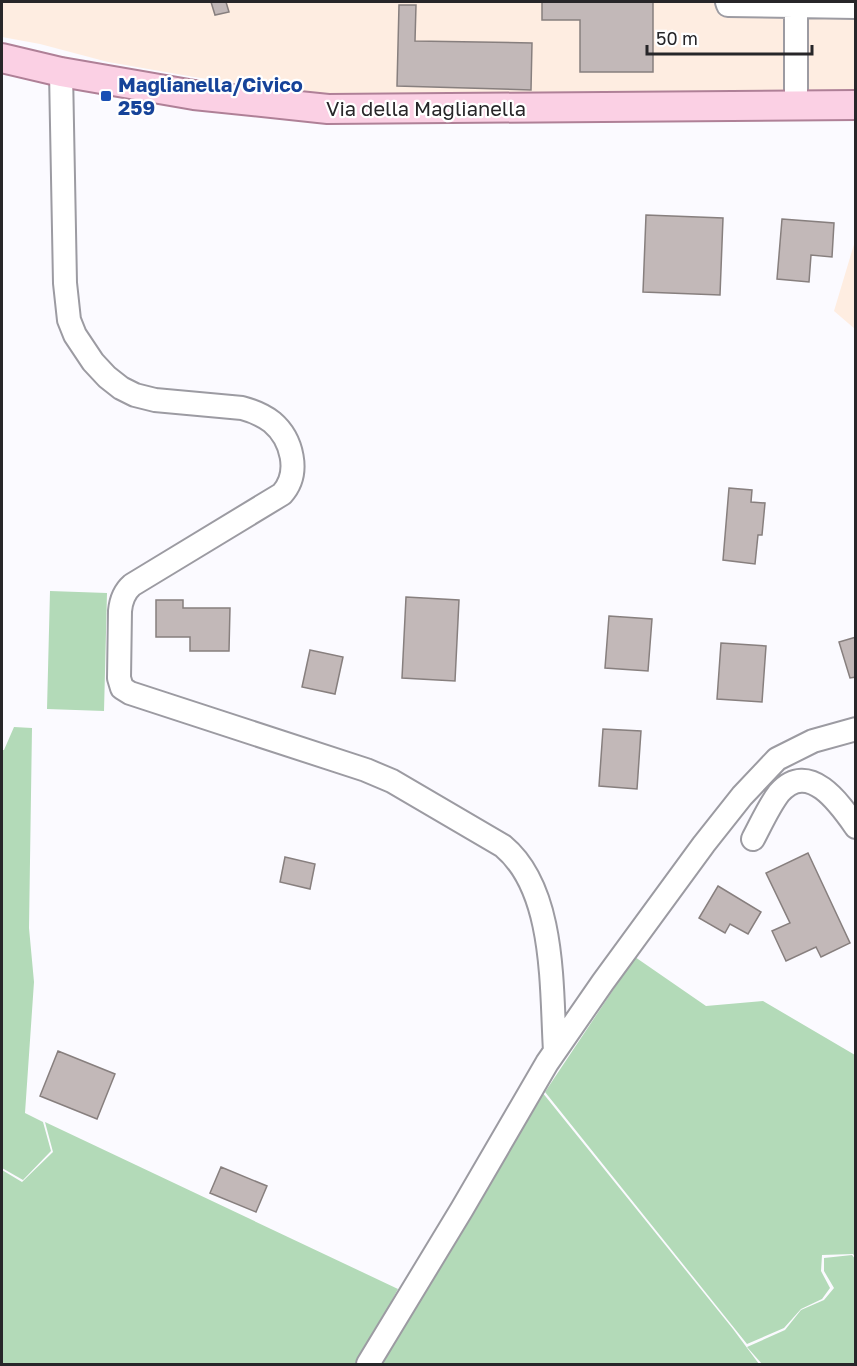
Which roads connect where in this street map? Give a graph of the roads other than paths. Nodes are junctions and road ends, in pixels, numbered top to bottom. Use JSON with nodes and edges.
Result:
{"nodes":[{"id":1,"x":728,"y":2,"type":"edge"},
{"id":2,"x":796,"y":4,"type":"edge"},
{"id":3,"x":855,"y":7,"type":"edge"},
{"id":4,"x":2,"y":58,"type":"edge"},
{"id":5,"x":61,"y":72,"type":"junction"},
{"id":6,"x":796,"y":105,"type":"junction"},
{"id":7,"x":855,"y":105,"type":"edge"},
{"id":8,"x":855,"y":729,"type":"edge"},
{"id":9,"x":855,"y":827,"type":"edge"},
{"id":10,"x":753,"y":839,"type":"dead end"},
{"id":11,"x":555,"y":1052,"type":"junction"},
{"id":12,"x":368,"y":1365,"type":"edge"}],
"edges":[{"from":1,"to":2,"type":"street"},
{"from":2,"to":3,"type":"street"},
{"from":2,"to":6,"type":"street"},
{"from":4,"to":5,"type":"main road","name":"Via della Maglianella"},
{"from":5,"to":6,"type":"main road","name":"Via della Maglianella"},
{"from":5,"to":11,"type":"street"},
{"from":6,"to":7,"type":"main road","name":"Via della Maglianella"},
{"from":8,"to":11,"type":"street"},
{"from":9,"to":10,"type":"street"},
{"from":11,"to":12,"type":"street"}]}
